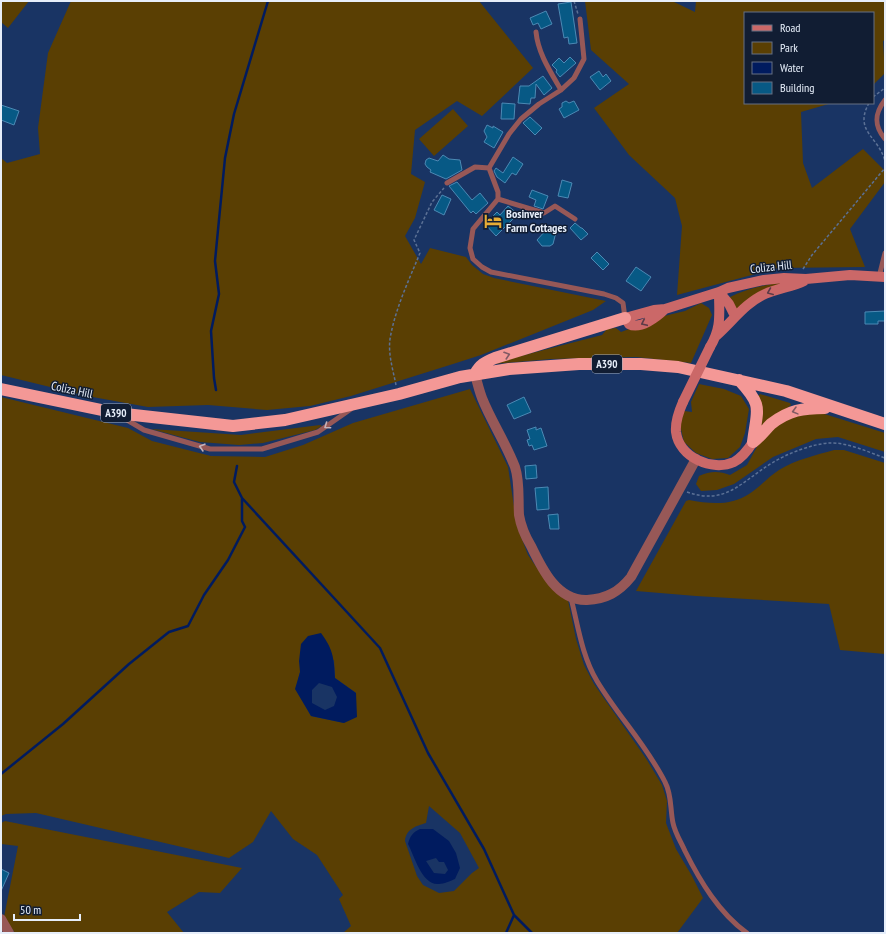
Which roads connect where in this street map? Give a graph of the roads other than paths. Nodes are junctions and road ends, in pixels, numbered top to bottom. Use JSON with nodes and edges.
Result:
{"nodes":[{"id":1,"x":580,"y":19,"type":"road end"},
{"id":2,"x":536,"y":32,"type":"dead end"},
{"id":3,"x":561,"y":90,"type":"junction"},
{"id":4,"x":885,"y":100,"type":"edge"},
{"id":5,"x":885,"y":139,"type":"edge"},
{"id":6,"x":489,"y":168,"type":"junction"},
{"id":7,"x":447,"y":183,"type":"road end"},
{"id":8,"x":498,"y":199,"type":"junction"},
{"id":9,"x":560,"y":201,"type":"dead end"},
{"id":10,"x":555,"y":206,"type":"junction"},
{"id":11,"x":575,"y":219,"type":"dead end"},
{"id":12,"x":885,"y":253,"type":"edge"},
{"id":13,"x":882,"y":277,"type":"edge"},
{"id":14,"x":802,"y":278,"type":"junction"},
{"id":15,"x":718,"y":292,"type":"junction"},
{"id":16,"x":719,"y":317,"type":"junction"},
{"id":17,"x":625,"y":318,"type":"junction"},
{"id":18,"x":733,"y":318,"type":"junction"},
{"id":19,"x":716,"y":336,"type":"junction"},
{"id":20,"x":475,"y":374,"type":"junction"},
{"id":21,"x":739,"y":380,"type":"junction"},
{"id":22,"x":1,"y":389,"type":"edge"},
{"id":23,"x":359,"y":404,"type":"junction"},
{"id":24,"x":834,"y":408,"type":"junction"},
{"id":25,"x":116,"y":413,"type":"junction"},
{"id":26,"x":885,"y":424,"type":"edge"},
{"id":27,"x":753,"y":442,"type":"junction"},
{"id":28,"x":696,"y":459,"type":"junction"},
{"id":29,"x":571,"y":598,"type":"junction"},
{"id":30,"x":1,"y":919,"type":"edge"},
{"id":31,"x":9,"y":933,"type":"edge"},
{"id":32,"x":747,"y":933,"type":"edge"}],
"edges":[{"from":1,"to":3,"type":"lane"},
{"from":2,"to":3,"type":"lane"},
{"from":3,"to":6,"type":"lane"},
{"from":4,"to":5,"type":"lane"},
{"from":6,"to":7,"type":"lane"},
{"from":6,"to":8,"type":"lane"},
{"from":8,"to":10,"type":"lane"},
{"from":8,"to":17,"type":"lane"},
{"from":9,"to":10,"type":"lane"},
{"from":10,"to":11,"type":"lane"},
{"from":12,"to":13,"type":"lane"},
{"from":13,"to":14,"type":"street","name":"Coliza Hill"},
{"from":14,"to":15,"type":"street","name":"Coliza Hill"},
{"from":14,"to":18,"type":"street","one_way":true},
{"from":15,"to":16,"type":"street"},
{"from":15,"to":17,"type":"street","name":"Coliza Hill"},
{"from":15,"to":18,"type":"street"},
{"from":16,"to":18,"type":"street"},
{"from":16,"to":19,"type":"street"},
{"from":20,"to":17,"type":"highway","one_way":true},
{"from":18,"to":19,"type":"street"},
{"from":19,"to":28,"type":"street","bridge":true},
{"from":20,"to":21,"type":"highway","number":"A390"},
{"from":20,"to":23,"type":"highway","number":"A390"},
{"from":20,"to":29,"type":"street"},
{"from":21,"to":24,"type":"highway","number":"A390"},
{"from":21,"to":27,"type":"highway"},
{"from":22,"to":25,"type":"highway","name":"Coliza Hill","number":"A390"},
{"from":23,"to":25,"type":"highway","name":"Coliza Hill","number":"A390"},
{"from":23,"to":25,"type":"lane","one_way":true},
{"from":24,"to":26,"type":"highway","number":"A390"},
{"from":24,"to":27,"type":"highway","one_way":true},
{"from":27,"to":28,"type":"street"},
{"from":28,"to":29,"type":"street"},
{"from":29,"to":32,"type":"lane"},
{"from":30,"to":31,"type":"street"}]}
